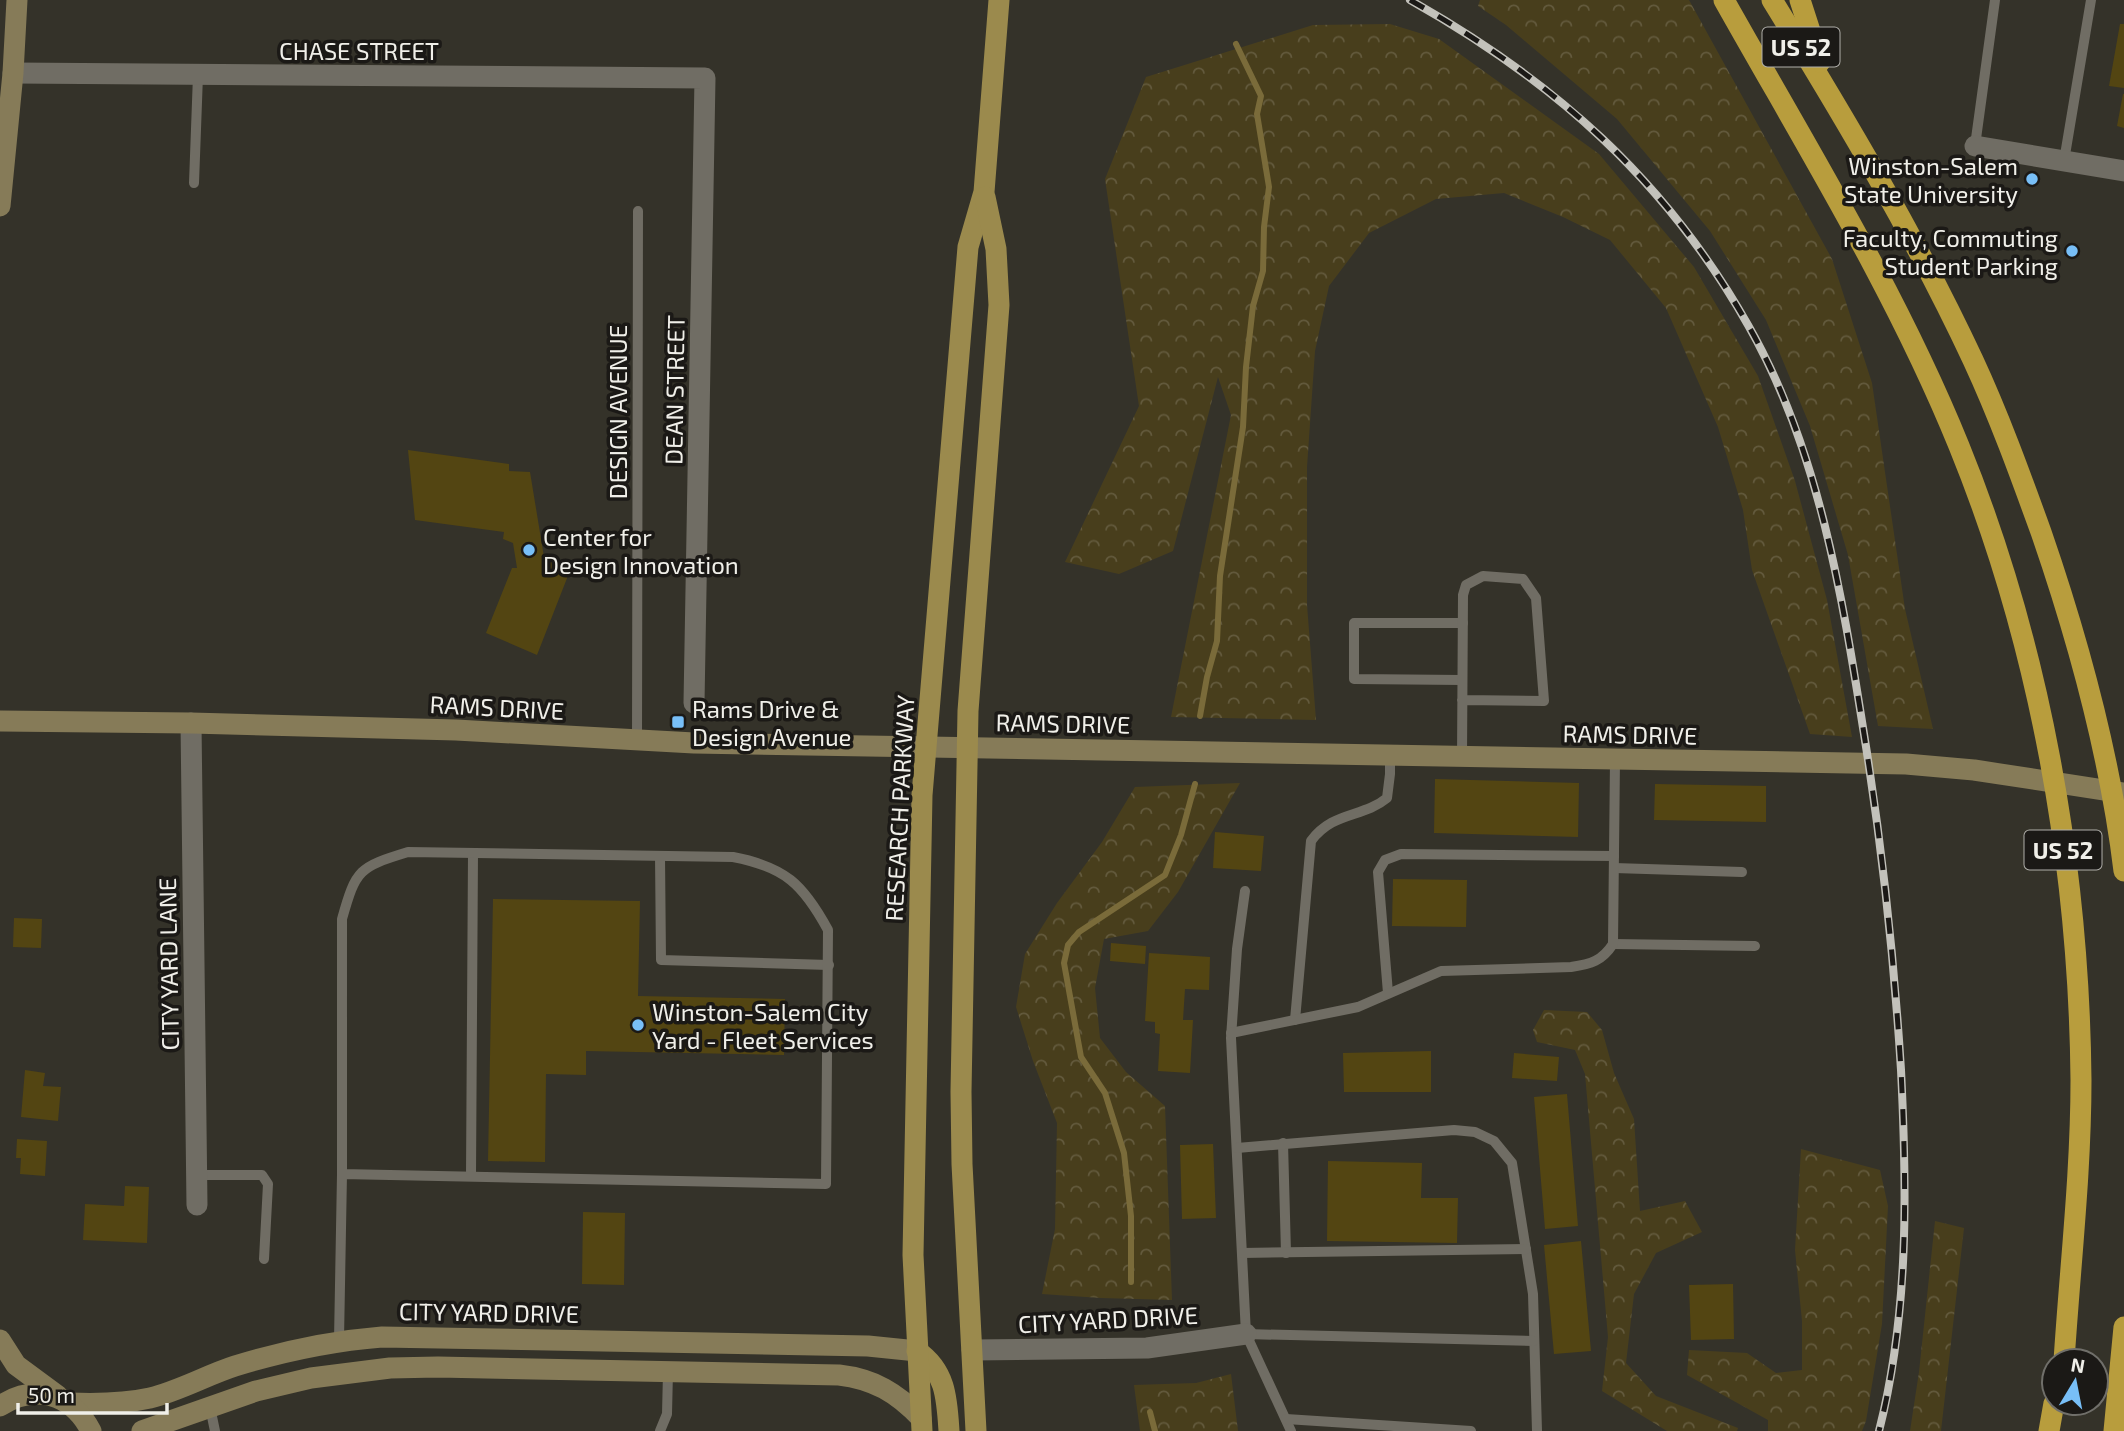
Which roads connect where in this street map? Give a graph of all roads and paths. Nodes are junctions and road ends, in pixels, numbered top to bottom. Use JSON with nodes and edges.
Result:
{"nodes":[{"id":1,"x":17,"y":0,"type":"edge"},
{"id":2,"x":999,"y":0,"type":"edge"},
{"id":3,"x":1724,"y":0,"type":"edge"},
{"id":4,"x":1772,"y":0,"type":"edge"},
{"id":5,"x":1800,"y":0,"type":"edge"},
{"id":6,"x":1995,"y":0,"type":"edge"},
{"id":7,"x":2091,"y":0,"type":"edge"},
{"id":8,"x":13,"y":73,"type":"junction"},
{"id":9,"x":198,"y":75,"type":"junction"},
{"id":10,"x":705,"y":78,"type":"joint"},
{"id":11,"x":1830,"y":94,"type":"junction"},
{"id":12,"x":1975,"y":146,"type":"joint"},
{"id":13,"x":2064,"y":161,"type":"junction"},
{"id":14,"x":2124,"y":171,"type":"edge"},
{"id":15,"x":194,"y":183,"type":"dead end"},
{"id":16,"x":984,"y":192,"type":"junction"},
{"id":17,"x":0,"y":206,"type":"edge"},
{"id":18,"x":638,"y":211,"type":"dead end"},
{"id":19,"x":1463,"y":622,"type":"junction"},
{"id":20,"x":1462,"y":680,"type":"junction"},
{"id":21,"x":1462,"y":700,"type":"junction"},
{"id":22,"x":694,"y":704,"type":"dead end"},
{"id":23,"x":0,"y":721,"type":"edge"},
{"id":24,"x":191,"y":723,"type":"junction"},
{"id":25,"x":637,"y":740,"type":"junction"},
{"id":26,"x":926,"y":747,"type":"junction"},
{"id":27,"x":968,"y":748,"type":"junction"},
{"id":28,"x":1390,"y":756,"type":"junction"},
{"id":29,"x":1462,"y":757,"type":"junction"},
{"id":30,"x":1615,"y":760,"type":"junction"},
{"id":31,"x":2124,"y":793,"type":"edge"},
{"id":32,"x":473,"y":853,"type":"junction"},
{"id":33,"x":660,"y":856,"type":"junction"},
{"id":34,"x":1614,"y":862,"type":"junction"},
{"id":35,"x":2124,"y":871,"type":"edge"},
{"id":36,"x":1742,"y":872,"type":"dead end"},
{"id":37,"x":1245,"y":891,"type":"dead end"},
{"id":38,"x":1613,"y":944,"type":"junction"},
{"id":39,"x":1755,"y":946,"type":"dead end"},
{"id":40,"x":829,"y":965,"type":"junction"},
{"id":41,"x":1388,"y":993,"type":"junction"},
{"id":42,"x":1295,"y":1020,"type":"junction"},
{"id":43,"x":1231,"y":1033,"type":"junction"},
{"id":44,"x":1283,"y":1143,"type":"junction"},
{"id":45,"x":1237,"y":1148,"type":"junction"},
{"id":46,"x":342,"y":1174,"type":"junction"},
{"id":47,"x":196,"y":1175,"type":"junction"},
{"id":48,"x":471,"y":1177,"type":"junction"},
{"id":49,"x":197,"y":1205,"type":"dead end"},
{"id":50,"x":1526,"y":1249,"type":"junction"},
{"id":51,"x":1242,"y":1253,"type":"junction"},
{"id":52,"x":1286,"y":1253,"type":"junction"},
{"id":53,"x":264,"y":1259,"type":"dead end"},
{"id":54,"x":2124,"y":1327,"type":"edge"},
{"id":55,"x":1246,"y":1334,"type":"junction"},
{"id":56,"x":0,"y":1340,"type":"edge"},
{"id":57,"x":339,"y":1340,"type":"junction"},
{"id":58,"x":1534,"y":1341,"type":"junction"},
{"id":59,"x":2065,"y":1347,"type":"edge"},
{"id":60,"x":972,"y":1350,"type":"junction"},
{"id":61,"x":917,"y":1351,"type":"junction"},
{"id":62,"x":668,"y":1372,"type":"junction"},
{"id":63,"x":66,"y":1402,"type":"junction"},
{"id":64,"x":0,"y":1406,"type":"edge"},
{"id":65,"x":209,"y":1407,"type":"junction"},
{"id":66,"x":1286,"y":1419,"type":"junction"},
{"id":67,"x":922,"y":1424,"type":"edge"},
{"id":68,"x":92,"y":1431,"type":"edge"},
{"id":69,"x":142,"y":1431,"type":"edge"},
{"id":70,"x":215,"y":1431,"type":"edge"},
{"id":71,"x":660,"y":1431,"type":"edge"},
{"id":72,"x":949,"y":1431,"type":"edge"},
{"id":73,"x":976,"y":1431,"type":"edge"},
{"id":74,"x":1291,"y":1431,"type":"edge"},
{"id":75,"x":1471,"y":1431,"type":"edge"},
{"id":76,"x":1537,"y":1431,"type":"edge"},
{"id":77,"x":2114,"y":1431,"type":"edge"}],
"edges":[{"from":1,"to":8,"type":"main road"},
{"from":2,"to":16,"type":"main road","name":"RESEARCH PARKWAY"},
{"from":3,"to":59,"type":"highway","number":"US 52"},
{"from":4,"to":11,"type":"highway","number":"US 52"},
{"from":5,"to":11,"type":"highway"},
{"from":6,"to":12,"type":"lane"},
{"from":7,"to":13,"type":"lane"},
{"from":8,"to":9,"type":"street","name":"CHASE STREET"},
{"from":8,"to":17,"type":"main road"},
{"from":9,"to":10,"type":"street","name":"CHASE STREET"},
{"from":9,"to":15,"type":"lane"},
{"from":10,"to":22,"type":"street","name":"DEAN STREET"},
{"from":11,"to":35,"type":"highway","number":"US 52"},
{"from":12,"to":13,"type":"street"},
{"from":13,"to":14,"type":"street"},
{"from":16,"to":26,"type":"main road","name":"RESEARCH PARKWAY"},
{"from":16,"to":27,"type":"main road","name":"RESEARCH PARKWAY"},
{"from":18,"to":25,"type":"lane","name":"DESIGN AVENUE"},
{"from":19,"to":20,"type":"lane"},
{"from":19,"to":20,"type":"lane"},
{"from":19,"to":21,"type":"lane"},
{"from":20,"to":21,"type":"lane"},
{"from":21,"to":29,"type":"lane"},
{"from":23,"to":24,"type":"main road","name":"RAMS DRIVE"},
{"from":24,"to":25,"type":"main road","name":"RAMS DRIVE"},
{"from":24,"to":47,"type":"street","name":"CITY YARD LANE"},
{"from":25,"to":26,"type":"main road","name":"RAMS DRIVE"},
{"from":26,"to":27,"type":"main road","name":"RAMS DRIVE"},
{"from":26,"to":61,"type":"main road","name":"RESEARCH PARKWAY"},
{"from":27,"to":28,"type":"main road","name":"RAMS DRIVE"},
{"from":27,"to":60,"type":"main road","name":"RESEARCH PARKWAY"},
{"from":28,"to":29,"type":"main road","name":"RAMS DRIVE"},
{"from":28,"to":42,"type":"lane"},
{"from":29,"to":30,"type":"main road","name":"RAMS DRIVE"},
{"from":30,"to":31,"type":"main road","name":"RAMS DRIVE"},
{"from":30,"to":34,"type":"lane"},
{"from":32,"to":33,"type":"lane"},
{"from":32,"to":46,"type":"lane"},
{"from":32,"to":48,"type":"lane"},
{"from":33,"to":40,"type":"lane"},
{"from":33,"to":40,"type":"lane"},
{"from":34,"to":36,"type":"lane"},
{"from":34,"to":38,"type":"lane"},
{"from":34,"to":41,"type":"lane"},
{"from":37,"to":43,"type":"lane"},
{"from":38,"to":39,"type":"lane"},
{"from":38,"to":41,"type":"lane"},
{"from":40,"to":48,"type":"lane"},
{"from":41,"to":42,"type":"lane"},
{"from":42,"to":43,"type":"lane"},
{"from":43,"to":45,"type":"lane"},
{"from":44,"to":45,"type":"lane"},
{"from":44,"to":50,"type":"lane"},
{"from":44,"to":52,"type":"lane"},
{"from":45,"to":51,"type":"lane"},
{"from":46,"to":48,"type":"lane"},
{"from":46,"to":57,"type":"lane"},
{"from":47,"to":49,"type":"street","name":"CITY YARD LANE"},
{"from":47,"to":53,"type":"lane"},
{"from":50,"to":52,"type":"lane"},
{"from":50,"to":58,"type":"lane"},
{"from":51,"to":52,"type":"lane"},
{"from":51,"to":55,"type":"lane"},
{"from":54,"to":77,"type":"highway"},
{"from":55,"to":58,"type":"lane"},
{"from":55,"to":60,"type":"street","name":"CITY YARD DRIVE"},
{"from":55,"to":66,"type":"lane"},
{"from":56,"to":63,"type":"main road"},
{"from":57,"to":61,"type":"main road","name":"CITY YARD DRIVE"},
{"from":57,"to":63,"type":"main road","name":"CITY YARD DRIVE"},
{"from":58,"to":76,"type":"lane"},
{"from":60,"to":73,"type":"main road","name":"RESEARCH PARKWAY"},
{"from":61,"to":67,"type":"main road","name":"RESEARCH PARKWAY"},
{"from":61,"to":72,"type":"main road"},
{"from":62,"to":65,"type":"main road"},
{"from":62,"to":67,"type":"main road"},
{"from":62,"to":71,"type":"lane"},
{"from":63,"to":64,"type":"main road","name":"CITY YARD DRIVE"},
{"from":63,"to":68,"type":"main road"},
{"from":65,"to":69,"type":"main road"},
{"from":65,"to":70,"type":"lane"},
{"from":66,"to":74,"type":"lane"},
{"from":66,"to":75,"type":"lane"}]}
